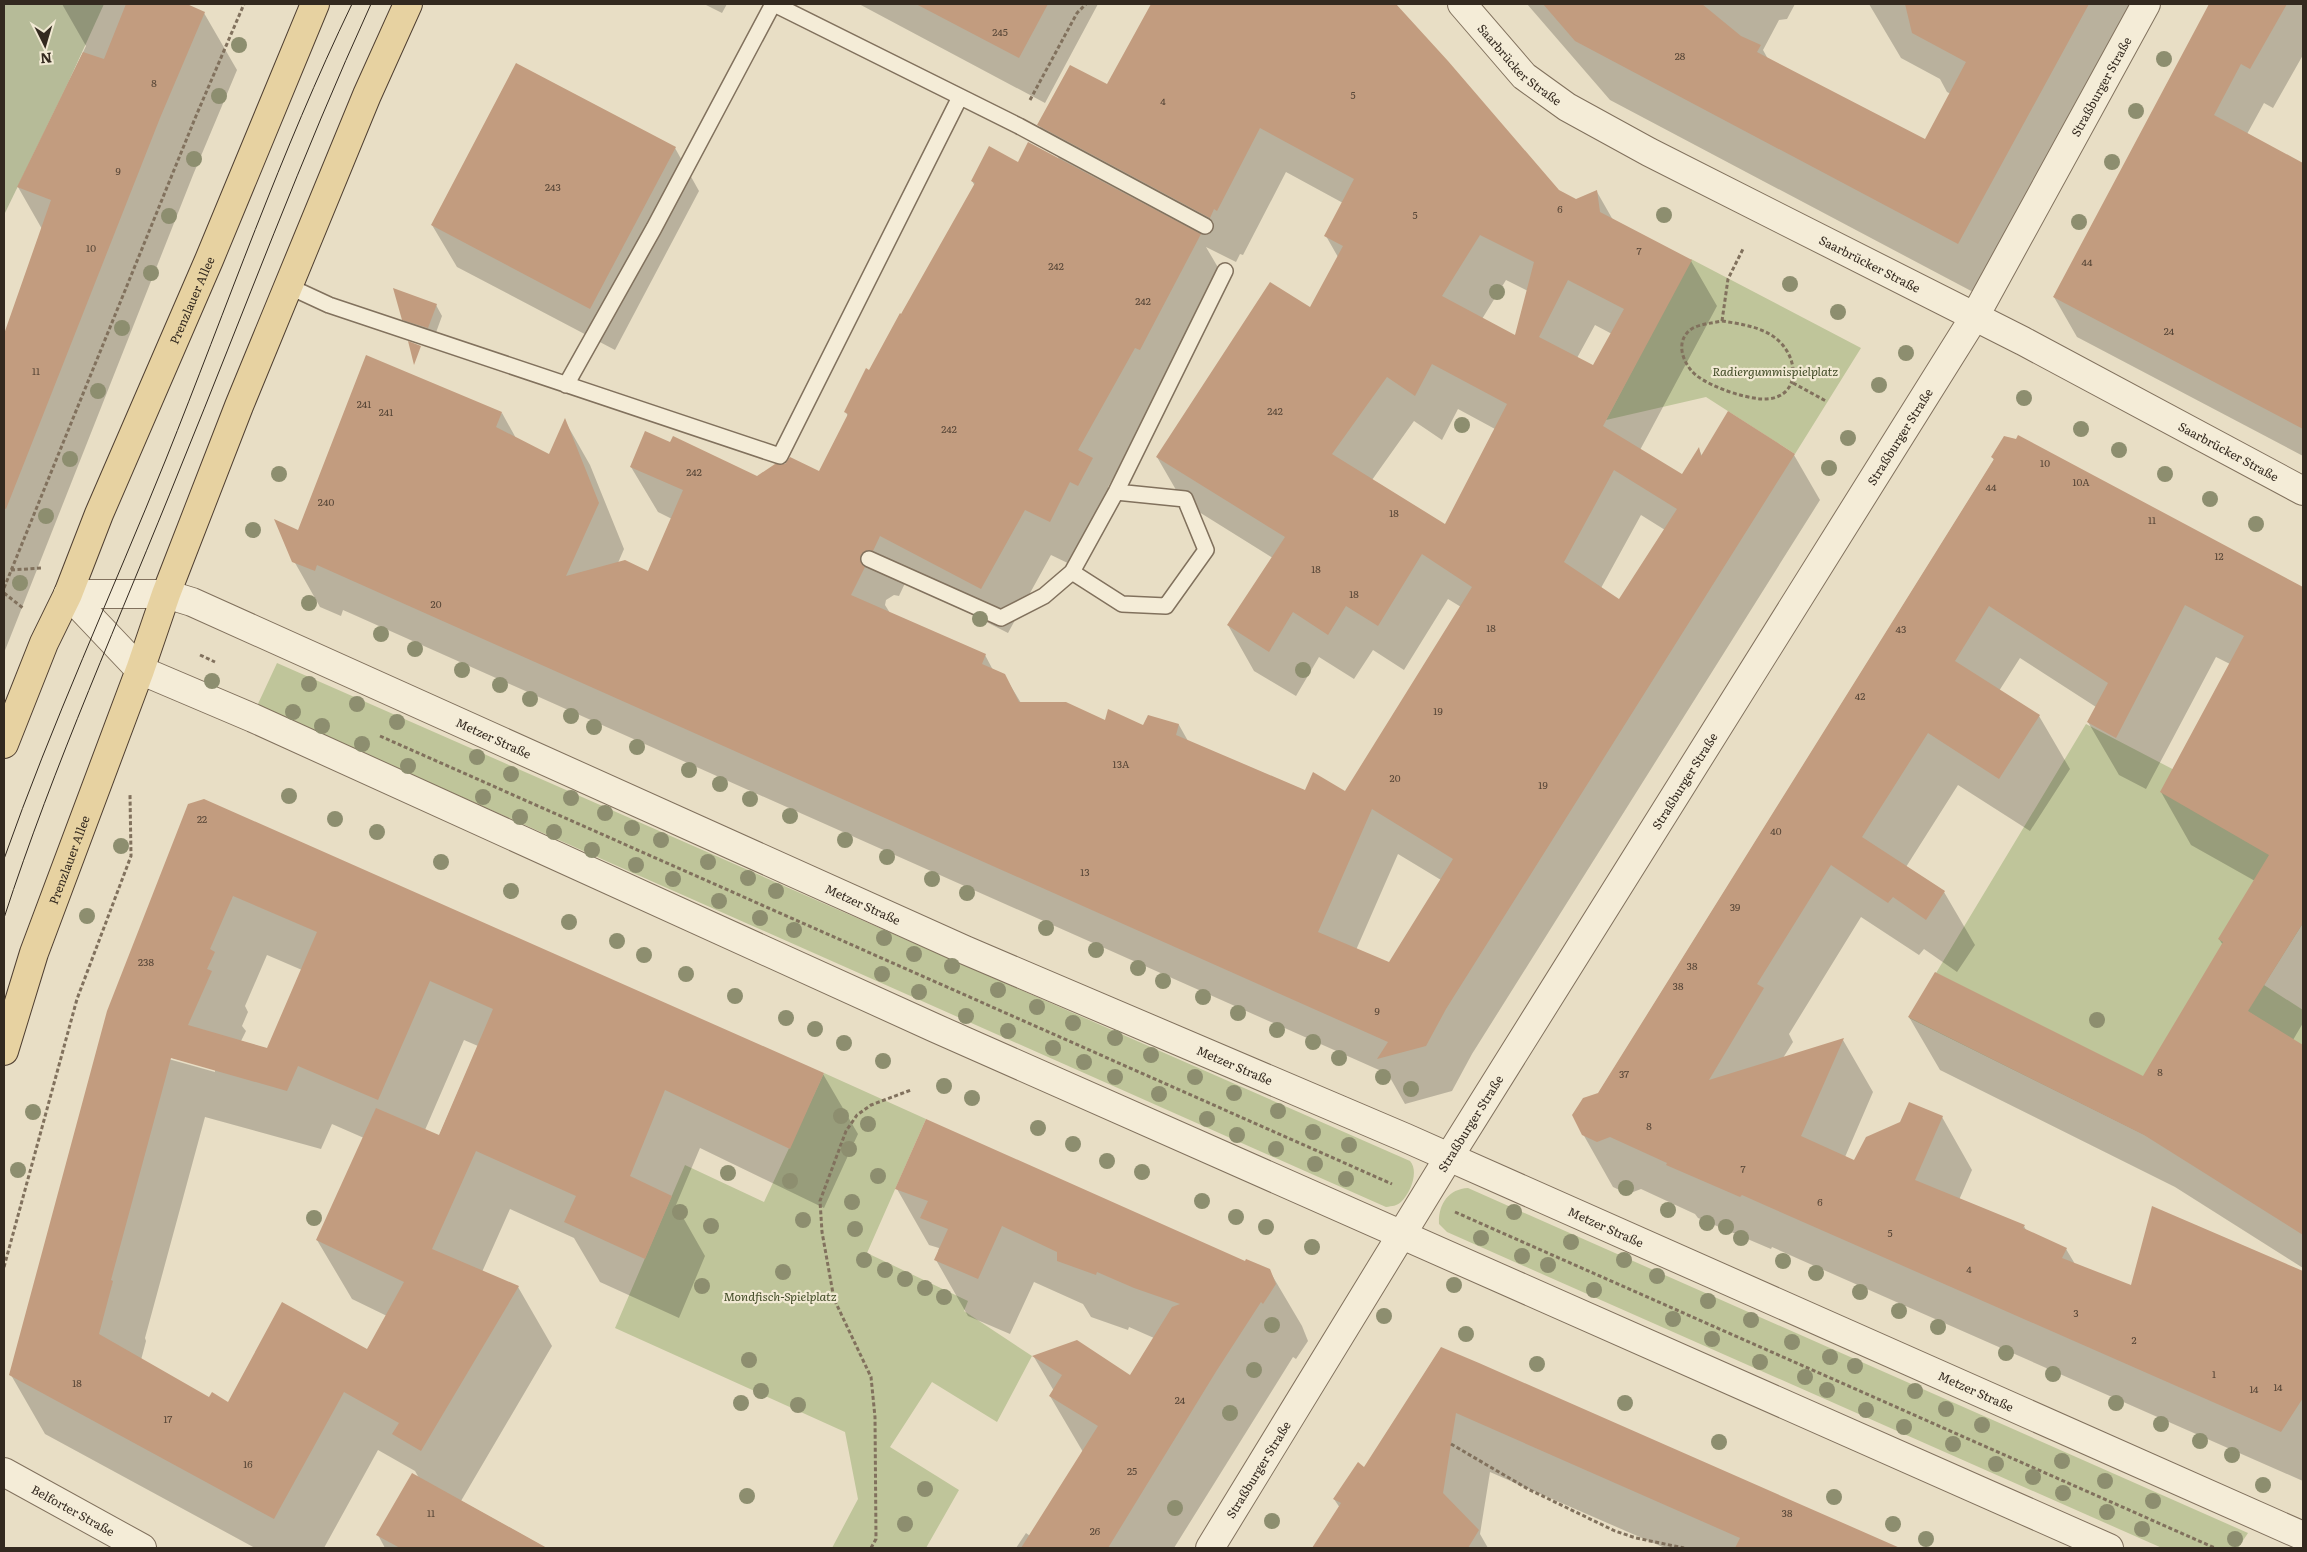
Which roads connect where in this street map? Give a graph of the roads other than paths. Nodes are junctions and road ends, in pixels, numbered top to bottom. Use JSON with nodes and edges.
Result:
{"nodes":[{"id":1,"x":315,"y":4,"type":"edge"},
{"id":2,"x":408,"y":4,"type":"edge"},
{"id":3,"x":773,"y":4,"type":"edge"},
{"id":4,"x":1462,"y":4,"type":"edge"},
{"id":5,"x":2146,"y":4,"type":"edge"},
{"id":6,"x":960,"y":97,"type":"junction"},
{"id":7,"x":1205,"y":226,"type":"dead end"},
{"id":8,"x":1225,"y":271,"type":"dead end"},
{"id":9,"x":288,"y":286,"type":"junction"},
{"id":10,"x":1975,"y":316,"type":"junction"},
{"id":11,"x":566,"y":385,"type":"junction"},
{"id":12,"x":2303,"y":491,"type":"edge"},
{"id":13,"x":1116,"y":492,"type":"junction"},
{"id":14,"x":869,"y":559,"type":"dead end"},
{"id":15,"x":1072,"y":572,"type":"junction"},
{"id":16,"x":68,"y":594,"type":"junction"},
{"id":17,"x":166,"y":594,"type":"junction"},
{"id":18,"x":140,"y":670,"type":"junction"},
{"id":19,"x":4,"y":744,"type":"edge"},
{"id":20,"x":4,"y":1051,"type":"edge"},
{"id":21,"x":1449,"y":1157,"type":"junction"},
{"id":22,"x":1402,"y":1234,"type":"junction"},
{"id":23,"x":4,"y":1472,"type":"edge"},
{"id":24,"x":2303,"y":1536,"type":"edge"},
{"id":25,"x":142,"y":1548,"type":"edge"},
{"id":26,"x":1210,"y":1548,"type":"edge"},
{"id":27,"x":2109,"y":1548,"type":"edge"}],
"edges":[{"from":1,"to":16,"type":"main road","name":"Prenzlauer Allee"},
{"from":2,"to":9,"type":"main road","name":"Prenzlauer Allee"},
{"from":3,"to":6,"type":"lane"},
{"from":3,"to":11,"type":"lane"},
{"from":4,"to":10,"type":"street","name":"Saarbrücker Straße"},
{"from":5,"to":10,"type":"street","name":"Straßburger Straße"},
{"from":6,"to":7,"type":"lane"},
{"from":6,"to":11,"type":"lane"},
{"from":8,"to":13,"type":"lane"},
{"from":9,"to":11,"type":"lane"},
{"from":9,"to":17,"type":"main road","name":"Prenzlauer Allee"},
{"from":10,"to":12,"type":"street","name":"Saarbrücker Straße"},
{"from":10,"to":21,"type":"street","name":"Straßburger Straße"},
{"from":13,"to":15,"type":"lane"},
{"from":13,"to":15,"type":"lane"},
{"from":14,"to":15,"type":"lane"},
{"from":16,"to":17,"type":"street"},
{"from":16,"to":18,"type":"street"},
{"from":16,"to":19,"type":"main road","name":"Prenzlauer Allee"},
{"from":17,"to":18,"type":"main road","name":"Prenzlauer Allee"},
{"from":17,"to":21,"type":"street","name":"Metzer Straße"},
{"from":18,"to":20,"type":"main road","name":"Prenzlauer Allee"},
{"from":18,"to":22,"type":"street"},
{"from":21,"to":22,"type":"street","name":"Straßburger Straße"},
{"from":21,"to":24,"type":"street","name":"Metzer Straße"},
{"from":22,"to":26,"type":"street","name":"Straßburger Straße"},
{"from":22,"to":27,"type":"street"},
{"from":23,"to":25,"type":"street","name":"Belforter Straße"}]}
